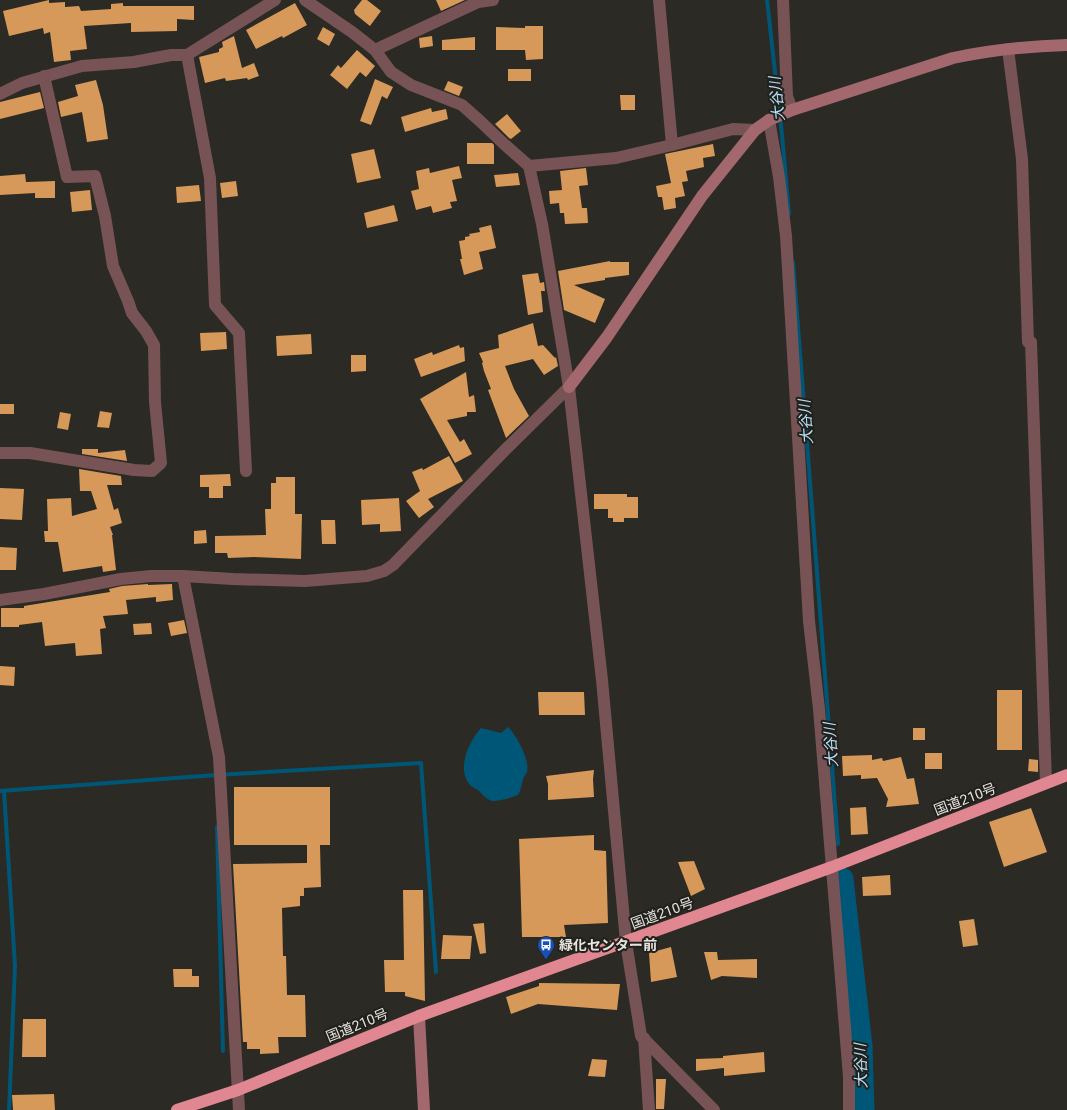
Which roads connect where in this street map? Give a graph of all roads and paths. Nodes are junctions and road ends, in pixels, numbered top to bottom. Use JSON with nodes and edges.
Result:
{"nodes":[{"id":1,"x":275,"y":0,"type":"edge"},
{"id":2,"x":304,"y":0,"type":"edge"},
{"id":3,"x":492,"y":0,"type":"edge"},
{"id":4,"x":659,"y":0,"type":"edge"},
{"id":5,"x":783,"y":0,"type":"edge"},
{"id":6,"x":1067,"y":45,"type":"edge"},
{"id":7,"x":1008,"y":49,"type":"junction"},
{"id":8,"x":375,"y":50,"type":"junction"},
{"id":9,"x":187,"y":55,"type":"junction"},
{"id":10,"x":44,"y":76,"type":"junction"},
{"id":11,"x":0,"y":94,"type":"edge"},
{"id":12,"x":792,"y":110,"type":"junction"},
{"id":13,"x":769,"y":120,"type":"junction"},
{"id":14,"x":756,"y":130,"type":"junction"},
{"id":15,"x":672,"y":146,"type":"junction"},
{"id":16,"x":529,"y":166,"type":"junction"},
{"id":17,"x":569,"y":387,"type":"junction"},
{"id":18,"x":0,"y":453,"type":"edge"},
{"id":19,"x":246,"y":471,"type":"dead end"},
{"id":20,"x":183,"y":576,"type":"junction"},
{"id":21,"x":0,"y":600,"type":"edge"},
{"id":22,"x":1067,"y":775,"type":"edge"},
{"id":23,"x":1046,"y":783,"type":"junction"},
{"id":24,"x":832,"y":867,"type":"junction"},
{"id":25,"x":626,"y":942,"type":"junction"},
{"id":26,"x":419,"y":1016,"type":"junction"},
{"id":27,"x":644,"y":1038,"type":"junction"},
{"id":28,"x":238,"y":1090,"type":"junction"},
{"id":29,"x":177,"y":1110,"type":"edge"},
{"id":30,"x":239,"y":1110,"type":"edge"},
{"id":31,"x":424,"y":1110,"type":"edge"},
{"id":32,"x":649,"y":1110,"type":"edge"},
{"id":33,"x":714,"y":1110,"type":"edge"},
{"id":34,"x":849,"y":1110,"type":"edge"}],
"edges":[{"from":1,"to":9,"type":"street"},
{"from":2,"to":8,"type":"street"},
{"from":3,"to":8,"type":"street"},
{"from":4,"to":15,"type":"street"},
{"from":5,"to":12,"type":"street"},
{"from":6,"to":7,"type":"street"},
{"from":7,"to":12,"type":"street"},
{"from":7,"to":23,"type":"street"},
{"from":8,"to":16,"type":"street"},
{"from":9,"to":10,"type":"street"},
{"from":9,"to":19,"type":"street"},
{"from":10,"to":11,"type":"street"},
{"from":10,"to":18,"type":"street"},
{"from":12,"to":13,"type":"street"},
{"from":13,"to":14,"type":"street"},
{"from":13,"to":24,"type":"street"},
{"from":14,"to":15,"type":"street"},
{"from":14,"to":17,"type":"street"},
{"from":15,"to":16,"type":"street"},
{"from":16,"to":17,"type":"street"},
{"from":17,"to":20,"type":"street"},
{"from":17,"to":25,"type":"street"},
{"from":20,"to":21,"type":"street"},
{"from":20,"to":28,"type":"street"},
{"from":22,"to":23,"type":"highway","name":"国道210号"},
{"from":23,"to":24,"type":"highway","name":"国道210号"},
{"from":24,"to":25,"type":"highway","name":"国道210号"},
{"from":24,"to":34,"type":"street"},
{"from":25,"to":26,"type":"highway","name":"国道210号"},
{"from":25,"to":27,"type":"street"},
{"from":26,"to":28,"type":"highway","name":"国道210号"},
{"from":26,"to":31,"type":"street"},
{"from":27,"to":32,"type":"street"},
{"from":27,"to":33,"type":"street"},
{"from":28,"to":29,"type":"highway","name":"国道210号"},
{"from":28,"to":30,"type":"street"}]}
